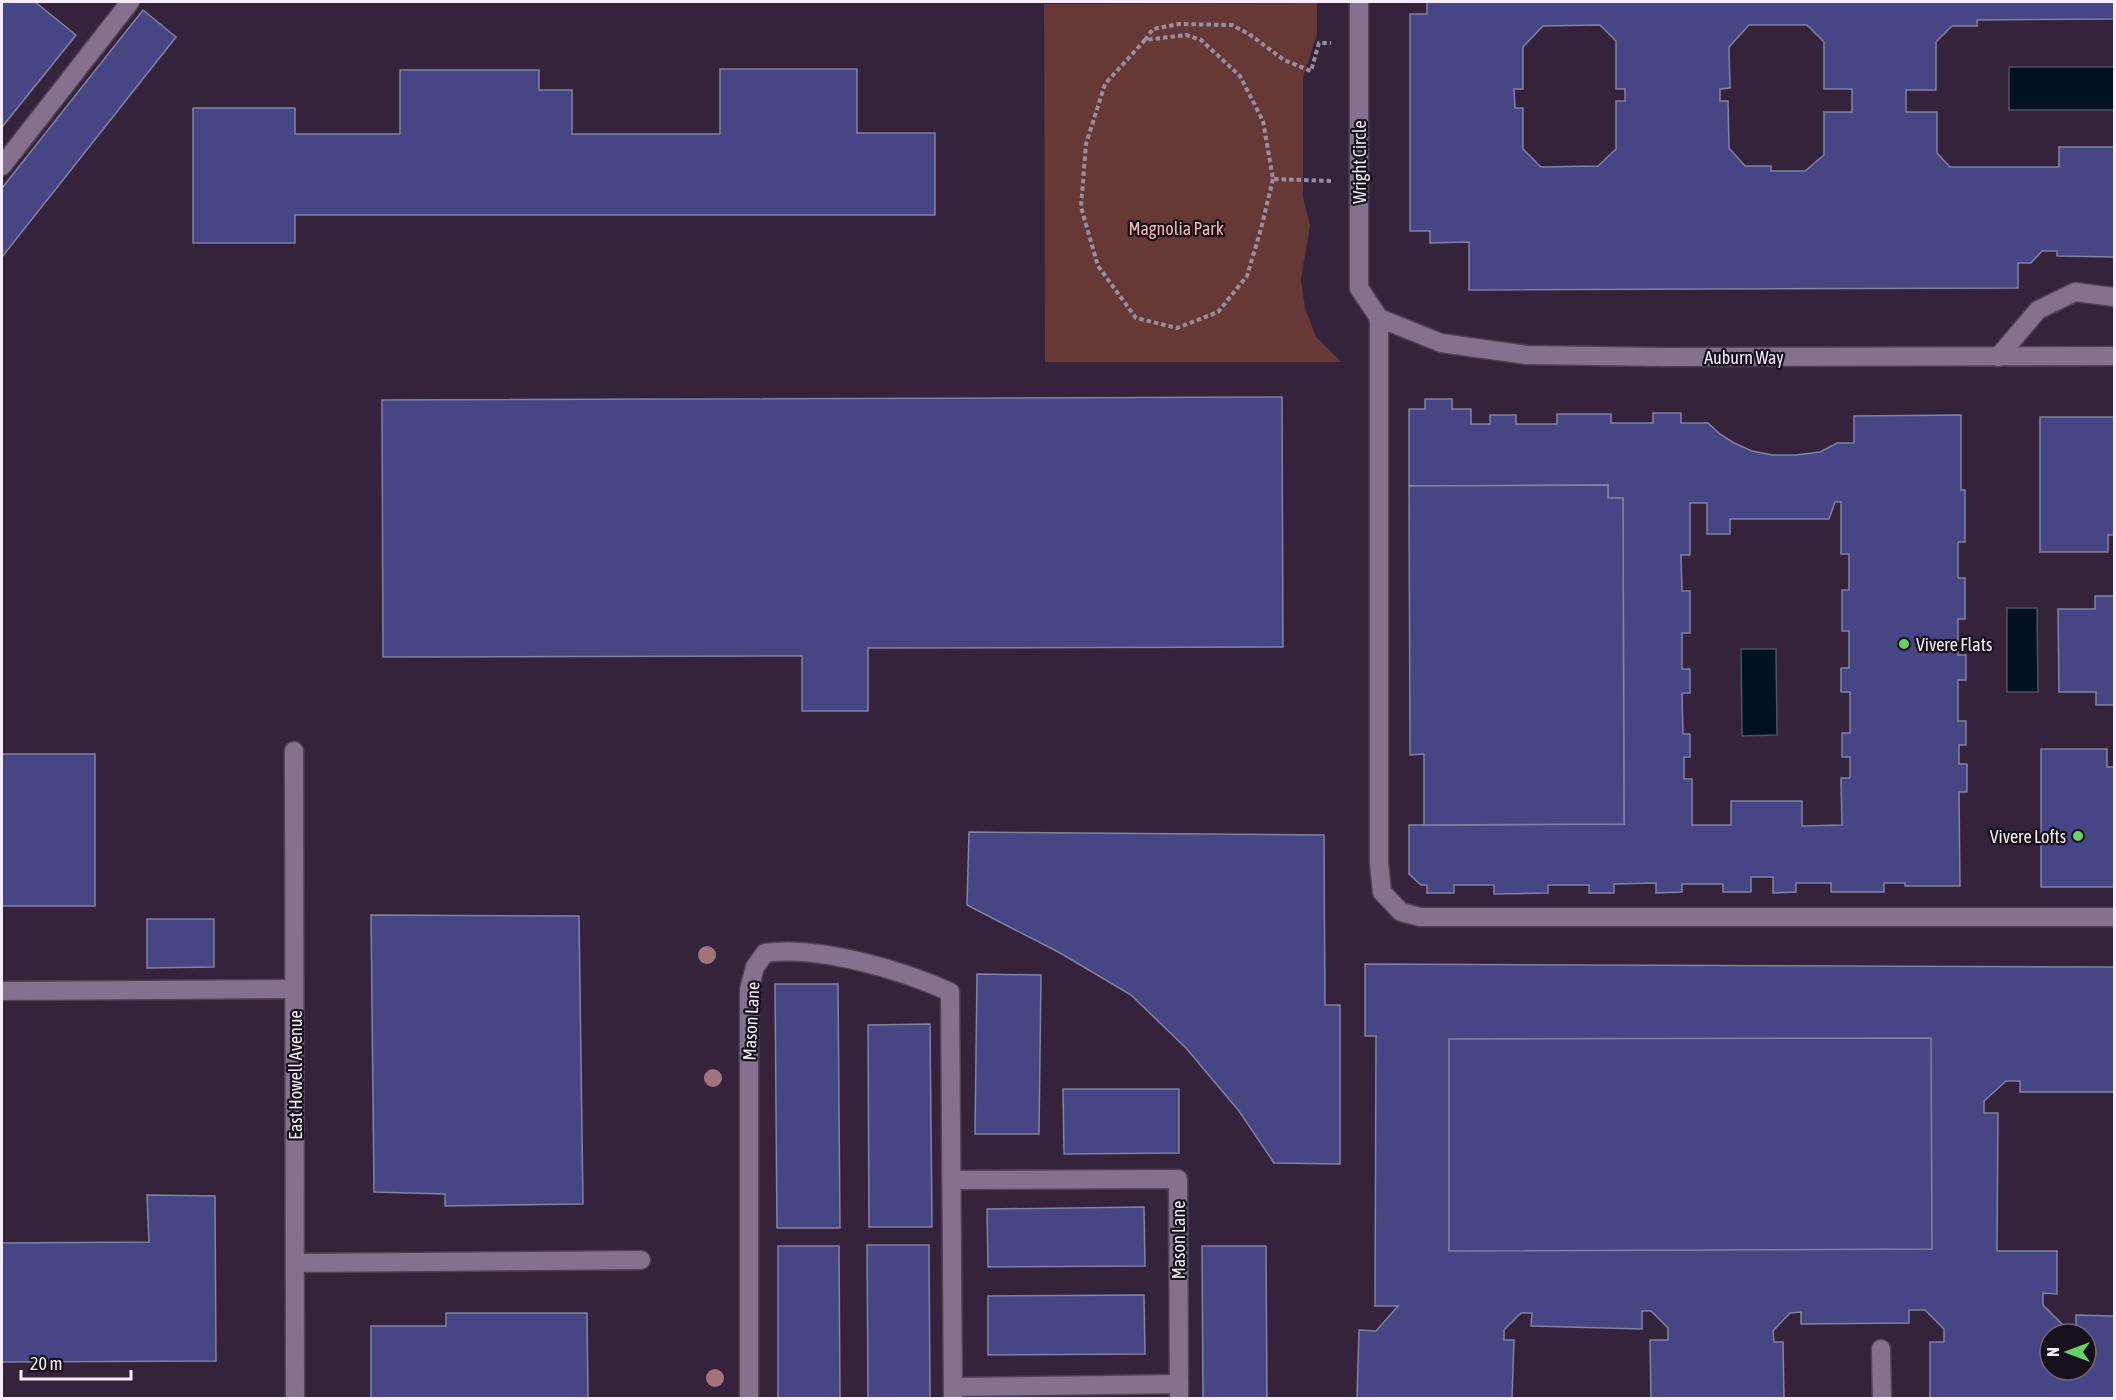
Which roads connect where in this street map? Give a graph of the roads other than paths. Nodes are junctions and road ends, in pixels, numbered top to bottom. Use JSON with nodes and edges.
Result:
{"nodes":[{"id":1,"x":130,"y":2,"type":"edge"},
{"id":2,"x":1359,"y":2,"type":"edge"},
{"id":3,"x":2,"y":166,"type":"edge"},
{"id":4,"x":2115,"y":297,"type":"edge"},
{"id":5,"x":1379,"y":318,"type":"junction"},
{"id":6,"x":2115,"y":356,"type":"edge"},
{"id":7,"x":1998,"y":357,"type":"junction"},
{"id":8,"x":294,"y":751,"type":"dead end"},
{"id":9,"x":2115,"y":917,"type":"edge"},
{"id":10,"x":294,"y":989,"type":"junction"},
{"id":11,"x":2,"y":991,"type":"edge"},
{"id":12,"x":952,"y":1180,"type":"junction"},
{"id":13,"x":641,"y":1260,"type":"dead end"},
{"id":14,"x":295,"y":1263,"type":"junction"},
{"id":15,"x":1881,"y":1349,"type":"dead end"},
{"id":16,"x":1179,"y":1391,"type":"edge"},
{"id":17,"x":953,"y":1393,"type":"edge"},
{"id":18,"x":295,"y":1398,"type":"edge"},
{"id":19,"x":749,"y":1398,"type":"edge"},
{"id":20,"x":1882,"y":1398,"type":"edge"}],
"edges":[{"from":1,"to":3,"type":"street"},
{"from":2,"to":5,"type":"street","name":"Wright Circle"},
{"from":4,"to":7,"type":"street"},
{"from":5,"to":7,"type":"street","name":"Auburn Way"},
{"from":5,"to":9,"type":"street"},
{"from":6,"to":7,"type":"street","name":"Auburn Way"},
{"from":8,"to":10,"type":"street","name":"East Howell Avenue"},
{"from":10,"to":11,"type":"street"},
{"from":10,"to":14,"type":"street","name":"East Howell Avenue"},
{"from":12,"to":16,"type":"street","name":"Mason Lane"},
{"from":12,"to":17,"type":"street","name":"Mason Lane"},
{"from":12,"to":19,"type":"street","name":"Mason Lane"},
{"from":13,"to":14,"type":"street"},
{"from":14,"to":18,"type":"street","name":"East Howell Avenue"},
{"from":15,"to":20,"type":"street"},
{"from":16,"to":17,"type":"street","name":"Mason Lane"}]}
